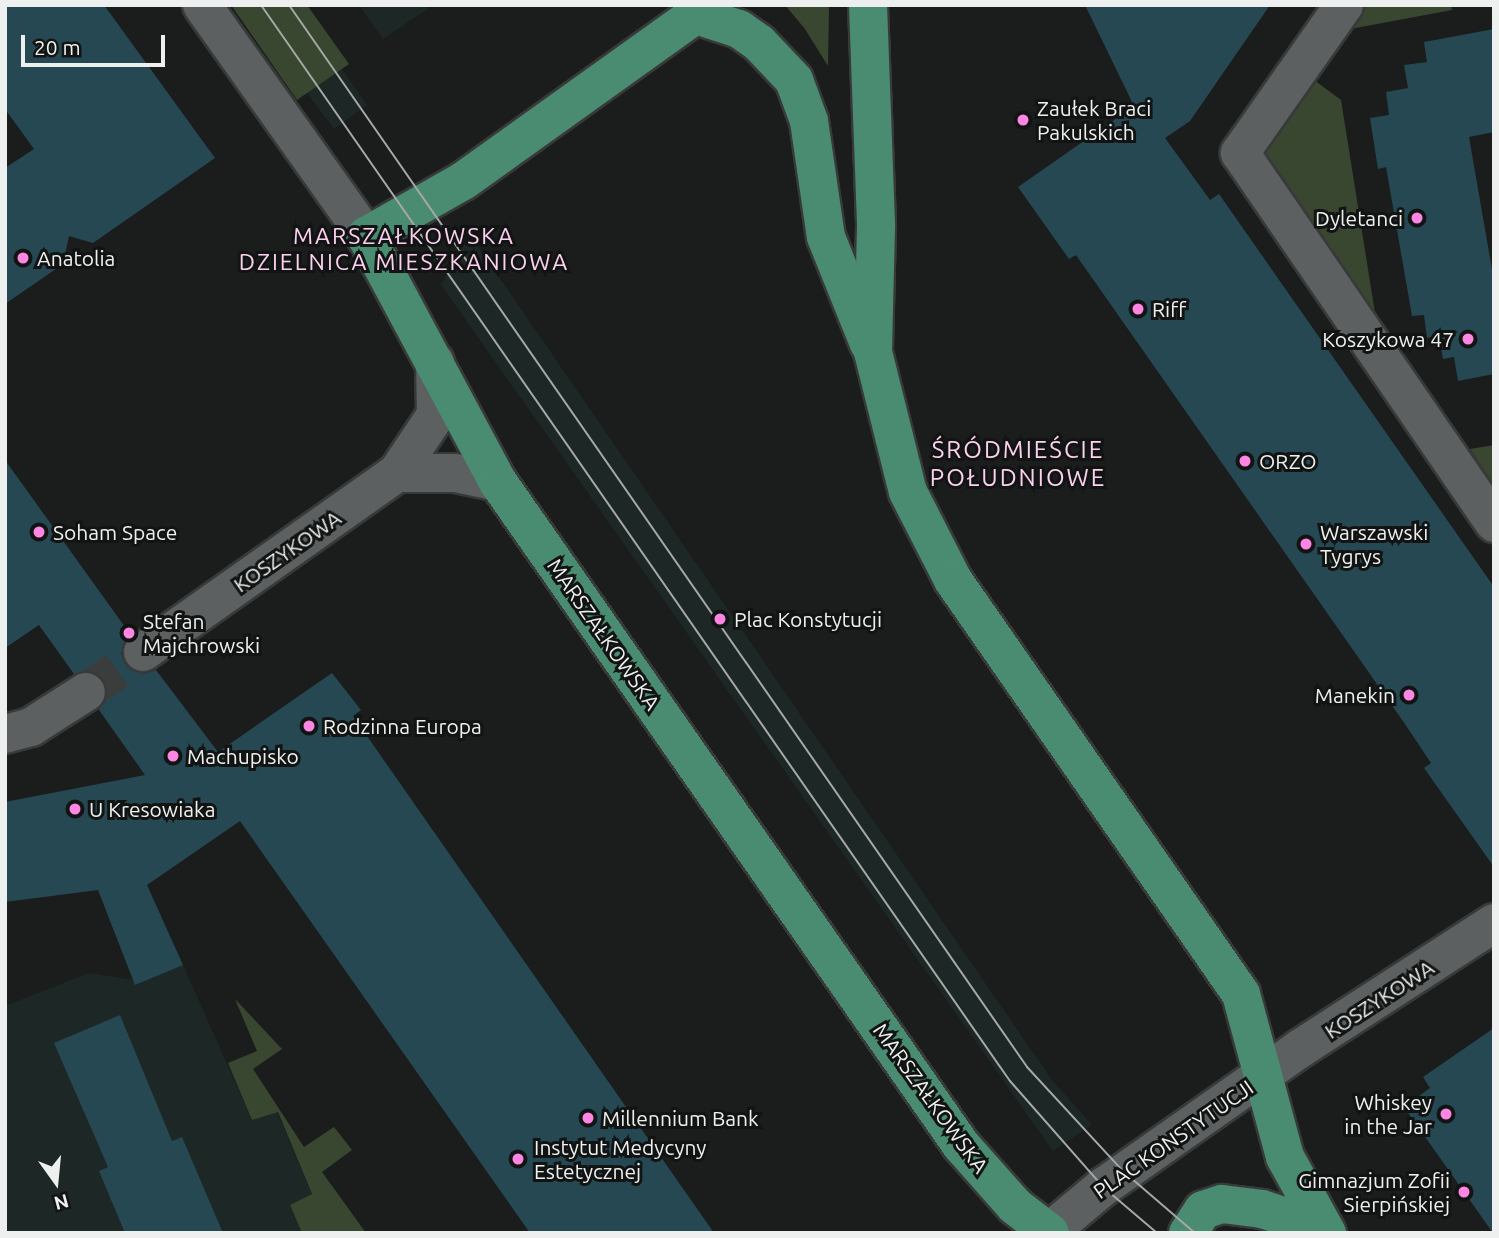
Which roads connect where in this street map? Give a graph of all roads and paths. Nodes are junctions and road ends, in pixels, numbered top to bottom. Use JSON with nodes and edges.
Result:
{"nodes":[{"id":1,"x":202,"y":5,"type":"edge"},
{"id":2,"x":868,"y":5,"type":"edge"},
{"id":3,"x":1344,"y":5,"type":"edge"},
{"id":4,"x":704,"y":11,"type":"edge"},
{"id":5,"x":366,"y":236,"type":"junction"},
{"id":6,"x":873,"y":352,"type":"junction"},
{"id":7,"x":435,"y":362,"type":"junction"},
{"id":8,"x":397,"y":473,"type":"junction"},
{"id":9,"x":498,"y":482,"type":"junction"},
{"id":10,"x":1494,"y":523,"type":"edge"},
{"id":11,"x":143,"y":652,"type":"tunnel mouth"},
{"id":12,"x":86,"y":692,"type":"tunnel mouth"},
{"id":13,"x":5,"y":734,"type":"edge"},
{"id":14,"x":1494,"y":923,"type":"edge"},
{"id":15,"x":1263,"y":1075,"type":"junction"},
{"id":16,"x":1049,"y":1232,"type":"edge"},
{"id":17,"x":1326,"y":1232,"type":"edge"},
{"id":18,"x":1188,"y":1233,"type":"edge"}],
"edges":[{"from":1,"to":5,"type":"street","name":"MARSZAŁKOWSKA"},
{"from":2,"to":6,"type":"main road","name":"PLAC KONSTYTUCJI"},
{"from":3,"to":10,"type":"street"},
{"from":4,"to":5,"type":"main road"},
{"from":4,"to":6,"type":"main road"},
{"from":5,"to":7,"type":"main road","name":"MARSZAŁKOWSKA"},
{"from":6,"to":15,"type":"main road","name":"PLAC KONSTYTUCJI"},
{"from":7,"to":8,"type":"street","name":"KOSZYKOWA"},
{"from":7,"to":9,"type":"main road","name":"MARSZAŁKOWSKA"},
{"from":8,"to":9,"type":"street"},
{"from":8,"to":11,"type":"street","name":"KOSZYKOWA"},
{"from":9,"to":16,"type":"main road","name":"MARSZAŁKOWSKA"},
{"from":12,"to":13,"type":"street"},
{"from":14,"to":15,"type":"street","name":"KOSZYKOWA"},
{"from":15,"to":16,"type":"street","name":"PLAC KONSTYTUCJI"},
{"from":15,"to":17,"type":"main road"},
{"from":17,"to":18,"type":"main road"}]}
